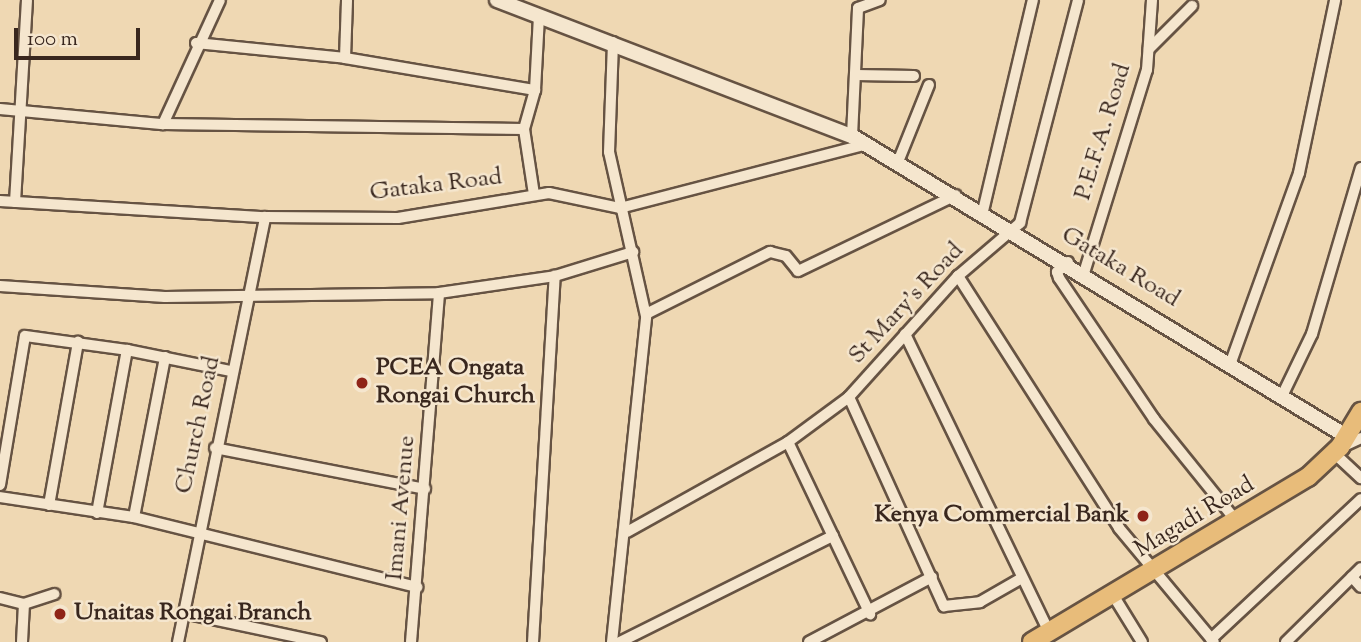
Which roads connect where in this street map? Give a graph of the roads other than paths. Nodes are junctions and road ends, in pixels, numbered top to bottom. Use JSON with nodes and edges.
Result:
{"nodes":[{"id":1,"x":27,"y":0,"type":"edge"},
{"id":2,"x":220,"y":0,"type":"edge"},
{"id":3,"x":347,"y":0,"type":"edge"},
{"id":4,"x":497,"y":0,"type":"edge"},
{"id":5,"x":880,"y":0,"type":"edge"},
{"id":6,"x":1033,"y":0,"type":"edge"},
{"id":7,"x":1078,"y":0,"type":"edge"},
{"id":8,"x":1152,"y":0,"type":"edge"},
{"id":9,"x":1335,"y":0,"type":"edge"},
{"id":10,"x":1192,"y":6,"type":"dead end"},
{"id":11,"x":539,"y":17,"type":"junction"},
{"id":12,"x":613,"y":42,"type":"junction"},
{"id":13,"x":196,"y":43,"type":"junction"},
{"id":14,"x":1149,"y":49,"type":"junction"},
{"id":15,"x":345,"y":58,"type":"junction"},
{"id":16,"x":856,"y":75,"type":"junction"},
{"id":17,"x":914,"y":76,"type":"dead end"},
{"id":18,"x":929,"y":85,"type":"dead end"},
{"id":19,"x":536,"y":90,"type":"junction"},
{"id":20,"x":0,"y":109,"type":"edge"},
{"id":21,"x":16,"y":109,"type":"junction"},
{"id":22,"x":163,"y":124,"type":"junction"},
{"id":23,"x":524,"y":128,"type":"junction"},
{"id":24,"x":852,"y":136,"type":"junction"},
{"id":25,"x":867,"y":145,"type":"junction"},
{"id":26,"x":898,"y":162,"type":"junction"},
{"id":27,"x":1361,"y":169,"type":"edge"},
{"id":28,"x":534,"y":194,"type":"junction"},
{"id":29,"x":957,"y":195,"type":"junction"},
{"id":30,"x":0,"y":201,"type":"edge"},
{"id":31,"x":15,"y":202,"type":"junction"},
{"id":32,"x":620,"y":208,"type":"junction"},
{"id":33,"x":983,"y":211,"type":"junction"},
{"id":34,"x":265,"y":217,"type":"junction"},
{"id":35,"x":1010,"y":230,"type":"junction"},
{"id":36,"x":633,"y":252,"type":"junction"},
{"id":37,"x":1068,"y":262,"type":"junction"},
{"id":38,"x":1083,"y":274,"type":"junction"},
{"id":39,"x":555,"y":276,"type":"junction"},
{"id":40,"x":958,"y":276,"type":"junction"},
{"id":41,"x":0,"y":286,"type":"edge"},
{"id":42,"x":439,"y":293,"type":"junction"},
{"id":43,"x":250,"y":298,"type":"junction"},
{"id":44,"x":646,"y":314,"type":"junction"},
{"id":45,"x":905,"y":334,"type":"junction"},
{"id":46,"x":78,"y":342,"type":"junction"},
{"id":47,"x":127,"y":350,"type":"junction"},
{"id":48,"x":165,"y":357,"type":"junction"},
{"id":49,"x":1231,"y":362,"type":"junction"},
{"id":50,"x":230,"y":370,"type":"junction"},
{"id":51,"x":1283,"y":394,"type":"junction"},
{"id":52,"x":849,"y":397,"type":"junction"},
{"id":53,"x":1361,"y":412,"type":"edge"},
{"id":54,"x":788,"y":442,"type":"junction"},
{"id":55,"x":1345,"y":444,"type":"edge"},
{"id":56,"x":215,"y":448,"type":"junction"},
{"id":57,"x":1361,"y":478,"type":"edge"},
{"id":58,"x":0,"y":485,"type":"edge"},
{"id":59,"x":425,"y":489,"type":"junction"},
{"id":60,"x":0,"y":497,"type":"edge"},
{"id":61,"x":1361,"y":499,"type":"edge"},
{"id":62,"x":50,"y":505,"type":"junction"},
{"id":63,"x":97,"y":513,"type":"junction"},
{"id":64,"x":134,"y":517,"type":"junction"},
{"id":65,"x":1237,"y":522,"type":"junction"},
{"id":66,"x":627,"y":532,"type":"junction"},
{"id":67,"x":197,"y":534,"type":"junction"},
{"id":68,"x":833,"y":536,"type":"junction"},
{"id":69,"x":1361,"y":568,"type":"edge"},
{"id":70,"x":1152,"y":572,"type":"junction"},
{"id":71,"x":1352,"y":577,"type":"junction"},
{"id":72,"x":932,"y":578,"type":"junction"},
{"id":73,"x":1022,"y":578,"type":"junction"},
{"id":74,"x":417,"y":587,"type":"junction"},
{"id":75,"x":1361,"y":587,"type":"edge"},
{"id":76,"x":54,"y":594,"type":"dead end"},
{"id":77,"x":1113,"y":595,"type":"junction"},
{"id":78,"x":0,"y":598,"type":"edge"},
{"id":79,"x":24,"y":604,"type":"junction"},
{"id":80,"x":184,"y":613,"type":"junction"},
{"id":81,"x":870,"y":614,"type":"junction"},
{"id":82,"x":1049,"y":632,"type":"junction"},
{"id":83,"x":1212,"y":640,"type":"edge"},
{"id":84,"x":1288,"y":641,"type":"edge"},
{"id":85,"x":22,"y":642,"type":"edge"},
{"id":86,"x":178,"y":642,"type":"edge"},
{"id":87,"x":321,"y":642,"type":"edge"},
{"id":88,"x":411,"y":642,"type":"edge"},
{"id":89,"x":533,"y":642,"type":"edge"},
{"id":90,"x":612,"y":642,"type":"edge"},
{"id":91,"x":620,"y":642,"type":"edge"},
{"id":92,"x":809,"y":642,"type":"edge"},
{"id":93,"x":1032,"y":642,"type":"edge"},
{"id":94,"x":1142,"y":642,"type":"edge"}],
"edges":[{"from":1,"to":21,"type":"street"},
{"from":2,"to":13,"type":"street"},
{"from":3,"to":15,"type":"street"},
{"from":4,"to":11,"type":"street","name":"Gataka Road"},
{"from":5,"to":16,"type":"street"},
{"from":6,"to":33,"type":"street"},
{"from":7,"to":35,"type":"street","name":"St Mary's Road"},
{"from":8,"to":14,"type":"street","name":"P.E.F.A. Road"},
{"from":9,"to":49,"type":"street"},
{"from":10,"to":14,"type":"street"},
{"from":11,"to":12,"type":"street","name":"Gataka Road"},
{"from":11,"to":19,"type":"street"},
{"from":12,"to":24,"type":"street","name":"Gataka Road"},
{"from":12,"to":32,"type":"street"},
{"from":13,"to":15,"type":"street"},
{"from":13,"to":22,"type":"street"},
{"from":14,"to":38,"type":"street","name":"P.E.F.A. Road"},
{"from":15,"to":19,"type":"street"},
{"from":16,"to":17,"type":"street"},
{"from":16,"to":24,"type":"street"},
{"from":18,"to":26,"type":"street"},
{"from":19,"to":23,"type":"street"},
{"from":20,"to":21,"type":"street"},
{"from":21,"to":22,"type":"street"},
{"from":21,"to":31,"type":"street"},
{"from":22,"to":23,"type":"street"},
{"from":23,"to":28,"type":"street"},
{"from":24,"to":25,"type":"street","name":"Gataka Road"},
{"from":25,"to":26,"type":"street","name":"Gataka Road"},
{"from":25,"to":32,"type":"street","name":"Gataka Road"},
{"from":26,"to":29,"type":"street","name":"Gataka Road"},
{"from":27,"to":51,"type":"street"},
{"from":28,"to":32,"type":"street","name":"Gataka Road"},
{"from":28,"to":34,"type":"street","name":"Gataka Road"},
{"from":29,"to":33,"type":"street","name":"Gataka Road"},
{"from":29,"to":44,"type":"street"},
{"from":30,"to":31,"type":"street","name":"Gataka Road"},
{"from":31,"to":34,"type":"street","name":"Gataka Road"},
{"from":32,"to":36,"type":"street"},
{"from":33,"to":35,"type":"street","name":"Gataka Road"},
{"from":34,"to":43,"type":"street","name":"Church Road"},
{"from":35,"to":37,"type":"street","name":"Gataka Road"},
{"from":35,"to":40,"type":"street","name":"St Mary's Road"},
{"from":36,"to":39,"type":"street"},
{"from":36,"to":44,"type":"street"},
{"from":37,"to":38,"type":"street","name":"Gataka Road"},
{"from":37,"to":65,"type":"street"},
{"from":38,"to":49,"type":"street","name":"Gataka Road"},
{"from":39,"to":42,"type":"street"},
{"from":39,"to":89,"type":"street"},
{"from":40,"to":45,"type":"street","name":"St Mary's Road"},
{"from":40,"to":70,"type":"street"},
{"from":41,"to":43,"type":"street"},
{"from":42,"to":43,"type":"street"},
{"from":42,"to":59,"type":"street","name":"Imani Avenue"},
{"from":43,"to":50,"type":"street","name":"Church Road"},
{"from":44,"to":66,"type":"street"},
{"from":45,"to":52,"type":"street","name":"St Mary's Road"},
{"from":45,"to":73,"type":"street"},
{"from":46,"to":47,"type":"street"},
{"from":46,"to":58,"type":"street"},
{"from":46,"to":62,"type":"street"},
{"from":47,"to":48,"type":"street"},
{"from":47,"to":63,"type":"street"},
{"from":48,"to":50,"type":"street"},
{"from":48,"to":64,"type":"street"},
{"from":49,"to":51,"type":"street","name":"Gataka Road"},
{"from":50,"to":56,"type":"street","name":"Church Road"},
{"from":51,"to":55,"type":"street","name":"Gataka Road"},
{"from":52,"to":54,"type":"street","name":"St Mary's Road"},
{"from":52,"to":72,"type":"street"},
{"from":53,"to":55,"type":"highway","name":"Magadi Road"},
{"from":54,"to":66,"type":"street","name":"St Mary's Road"},
{"from":54,"to":68,"type":"street"},
{"from":55,"to":57,"type":"street"},
{"from":55,"to":65,"type":"highway","name":"Magadi Road"},
{"from":56,"to":59,"type":"street"},
{"from":56,"to":67,"type":"street","name":"Church Road"},
{"from":59,"to":74,"type":"street","name":"Imani Avenue"},
{"from":60,"to":62,"type":"street"},
{"from":61,"to":83,"type":"street"},
{"from":62,"to":63,"type":"street"},
{"from":63,"to":64,"type":"street"},
{"from":64,"to":67,"type":"street"},
{"from":65,"to":70,"type":"highway","name":"Magadi Road"},
{"from":66,"to":90,"type":"street"},
{"from":67,"to":74,"type":"street"},
{"from":67,"to":80,"type":"street","name":"Church Road"},
{"from":68,"to":81,"type":"street"},
{"from":68,"to":91,"type":"street"},
{"from":69,"to":71,"type":"street"},
{"from":70,"to":77,"type":"highway","name":"Magadi Road"},
{"from":70,"to":83,"type":"street"},
{"from":71,"to":75,"type":"street"},
{"from":71,"to":84,"type":"street"},
{"from":72,"to":73,"type":"street"},
{"from":72,"to":81,"type":"street"},
{"from":73,"to":82,"type":"street"},
{"from":74,"to":88,"type":"street","name":"Imani Avenue"},
{"from":76,"to":79,"type":"street"},
{"from":77,"to":82,"type":"highway","name":"Magadi Road"},
{"from":77,"to":94,"type":"street"},
{"from":78,"to":79,"type":"street"},
{"from":79,"to":85,"type":"street"},
{"from":80,"to":86,"type":"street","name":"Church Road"},
{"from":80,"to":87,"type":"street"},
{"from":81,"to":92,"type":"street"},
{"from":82,"to":93,"type":"highway","name":"Magadi Road"}]}
